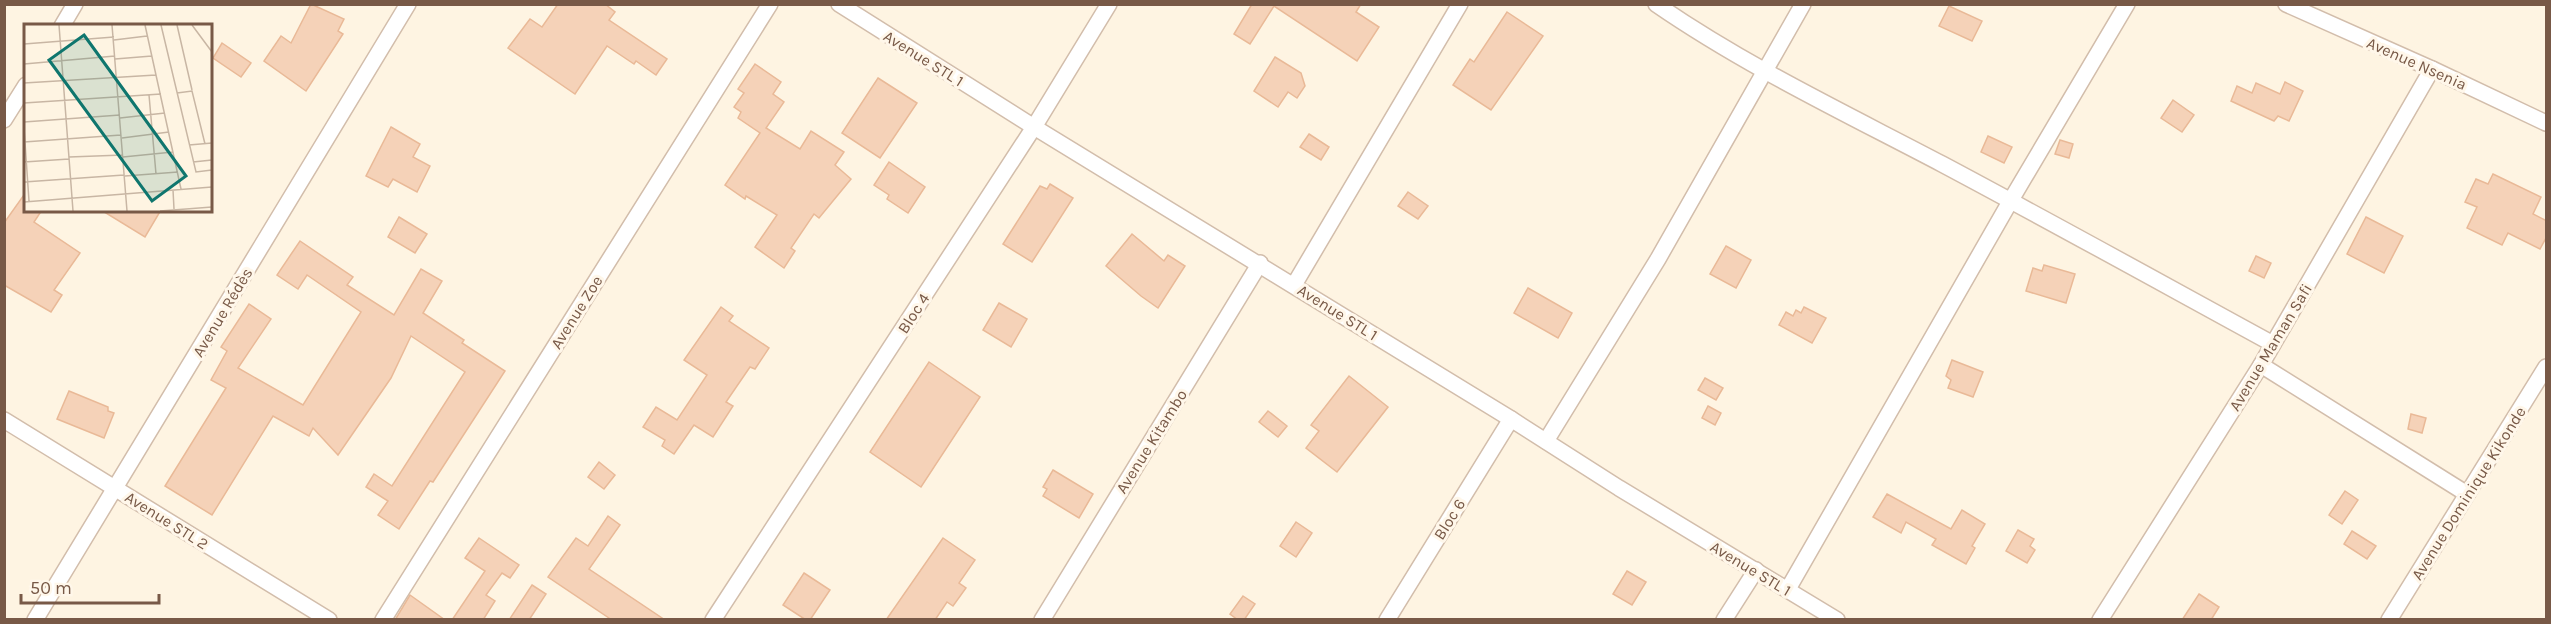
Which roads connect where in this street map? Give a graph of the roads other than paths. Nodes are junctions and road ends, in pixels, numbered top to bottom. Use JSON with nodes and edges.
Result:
{"nodes":[{"id":1,"x":75,"y":4,"type":"edge"},
{"id":2,"x":408,"y":4,"type":"edge"},
{"id":3,"x":770,"y":4,"type":"edge"},
{"id":4,"x":839,"y":4,"type":"edge"},
{"id":5,"x":1109,"y":4,"type":"edge"},
{"id":6,"x":1460,"y":4,"type":"edge"},
{"id":7,"x":1656,"y":4,"type":"edge"},
{"id":8,"x":1803,"y":4,"type":"edge"},
{"id":9,"x":2127,"y":4,"type":"edge"},
{"id":10,"x":2286,"y":4,"type":"edge"},
{"id":11,"x":63,"y":24,"type":"edge"},
{"id":12,"x":2432,"y":69,"type":"junction"},
{"id":13,"x":1765,"y":71,"type":"junction"},
{"id":14,"x":24,"y":88,"type":"edge"},
{"id":15,"x":4,"y":120,"type":"edge"},
{"id":16,"x":2547,"y":123,"type":"edge"},
{"id":17,"x":1034,"y":127,"type":"junction"},
{"id":18,"x":2011,"y":200,"type":"junction"},
{"id":19,"x":1260,"y":263,"type":"junction"},
{"id":20,"x":1294,"y":285,"type":"junction"},
{"id":21,"x":2273,"y":344,"type":"junction"},
{"id":22,"x":2261,"y":365,"type":"junction"},
{"id":23,"x":2547,"y":367,"type":"edge"},
{"id":24,"x":1511,"y":419,"type":"junction"},
{"id":25,"x":4,"y":420,"type":"edge"},
{"id":26,"x":1546,"y":441,"type":"junction"},
{"id":27,"x":115,"y":488,"type":"junction"},
{"id":28,"x":2467,"y":494,"type":"junction"},
{"id":29,"x":1756,"y":570,"type":"junction"},
{"id":30,"x":1788,"y":590,"type":"junction"},
{"id":31,"x":35,"y":620,"type":"edge"},
{"id":32,"x":329,"y":620,"type":"edge"},
{"id":33,"x":383,"y":620,"type":"edge"},
{"id":34,"x":713,"y":620,"type":"edge"},
{"id":35,"x":1042,"y":620,"type":"edge"},
{"id":36,"x":1387,"y":620,"type":"edge"},
{"id":37,"x":1724,"y":620,"type":"edge"},
{"id":38,"x":1837,"y":620,"type":"edge"},
{"id":39,"x":2100,"y":620,"type":"edge"},
{"id":40,"x":2389,"y":620,"type":"edge"}],
"edges":[{"from":1,"to":11,"type":"street"},
{"from":2,"to":27,"type":"street","name":"Avenue Rédès"},
{"from":3,"to":33,"type":"street","name":"Avenue Zoe"},
{"from":4,"to":17,"type":"street","name":"Avenue STL 1"},
{"from":5,"to":17,"type":"street","name":"Bloc 4"},
{"from":6,"to":20,"type":"street"},
{"from":7,"to":13,"type":"street"},
{"from":8,"to":13,"type":"street"},
{"from":9,"to":18,"type":"street"},
{"from":10,"to":12,"type":"street","name":"Avenue Nsenia"},
{"from":12,"to":16,"type":"street","name":"Avenue Nsenia"},
{"from":12,"to":21,"type":"street","name":"Avenue Maman Safi"},
{"from":13,"to":18,"type":"street"},
{"from":13,"to":26,"type":"street"},
{"from":14,"to":15,"type":"street"},
{"from":17,"to":19,"type":"street","name":"Avenue STL 1"},
{"from":17,"to":34,"type":"street","name":"Bloc 4"},
{"from":18,"to":21,"type":"street"},
{"from":18,"to":30,"type":"street"},
{"from":19,"to":20,"type":"street","name":"Avenue STL 1"},
{"from":19,"to":35,"type":"street","name":"Avenue Kitambo"},
{"from":20,"to":24,"type":"street","name":"Avenue STL 1"},
{"from":21,"to":22,"type":"street","name":"Avenue Maman Safi"},
{"from":22,"to":28,"type":"street"},
{"from":22,"to":39,"type":"street","name":"Avenue Maman Safi"},
{"from":23,"to":28,"type":"street","name":"Avenue Dominique Kikonde"},
{"from":24,"to":26,"type":"street","name":"Avenue STL 1"},
{"from":24,"to":36,"type":"street","name":"Bloc 6"},
{"from":25,"to":27,"type":"street","name":"Avenue STL 2"},
{"from":26,"to":29,"type":"street","name":"Avenue STL 1"},
{"from":27,"to":31,"type":"street","name":"Avenue Rédès"},
{"from":27,"to":32,"type":"street","name":"Avenue STL 2"},
{"from":28,"to":40,"type":"street","name":"Avenue Dominique Kikonde"},
{"from":29,"to":30,"type":"street","name":"Avenue STL 1"},
{"from":29,"to":37,"type":"street"},
{"from":30,"to":38,"type":"street","name":"Avenue STL 1"}]}
